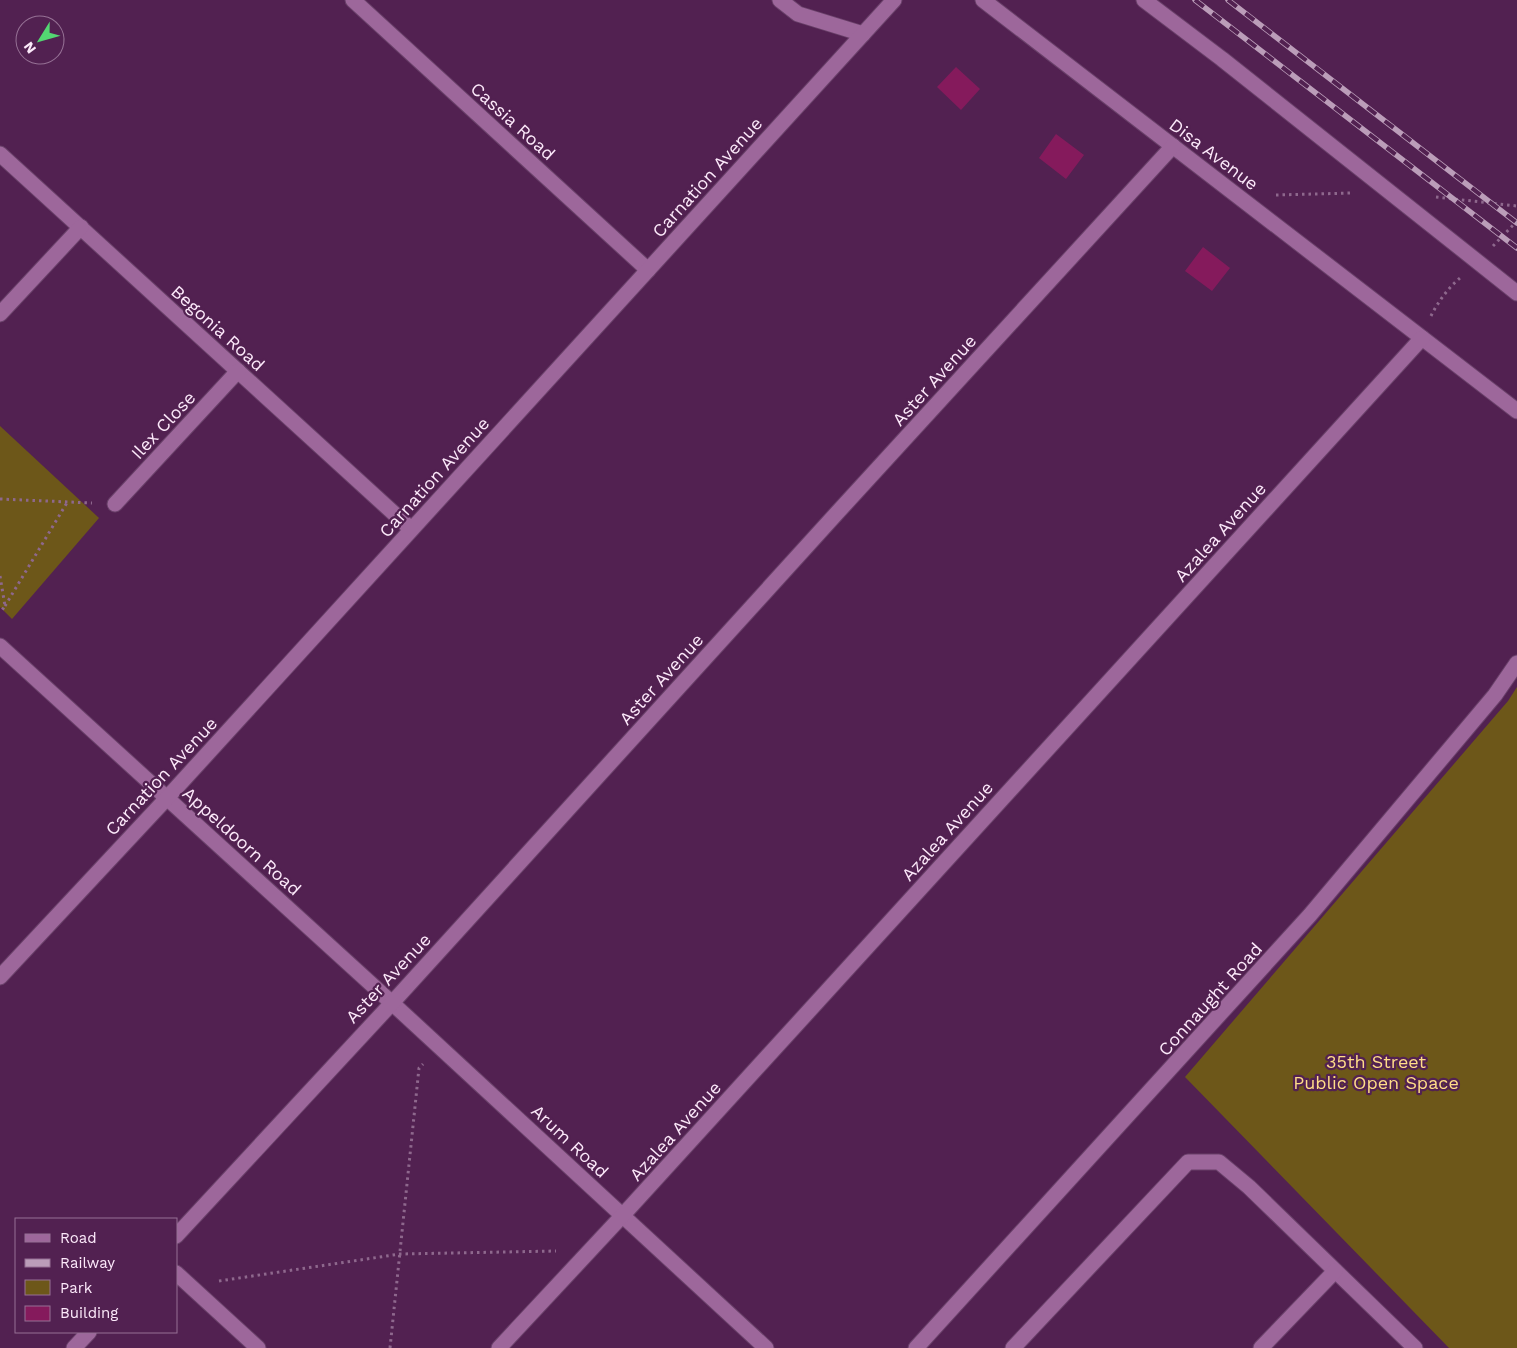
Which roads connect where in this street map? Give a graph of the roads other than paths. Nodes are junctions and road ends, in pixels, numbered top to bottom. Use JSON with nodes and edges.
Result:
{"nodes":[{"id":1,"x":353,"y":0,"type":"edge"},
{"id":2,"x":780,"y":0,"type":"edge"},
{"id":3,"x":894,"y":0,"type":"edge"},
{"id":4,"x":983,"y":0,"type":"edge"},
{"id":5,"x":1144,"y":0,"type":"edge"},
{"id":6,"x":863,"y":34,"type":"junction"},
{"id":7,"x":1173,"y":146,"type":"junction"},
{"id":8,"x":0,"y":154,"type":"edge"},
{"id":9,"x":81,"y":227,"type":"junction"},
{"id":10,"x":648,"y":270,"type":"junction"},
{"id":11,"x":1517,"y":293,"type":"edge"},
{"id":12,"x":0,"y":314,"type":"edge"},
{"id":13,"x":1422,"y":338,"type":"junction"},
{"id":14,"x":238,"y":371,"type":"junction"},
{"id":15,"x":1517,"y":411,"type":"edge"},
{"id":16,"x":116,"y":504,"type":"road end"},
{"id":17,"x":412,"y":529,"type":"junction"},
{"id":18,"x":0,"y":646,"type":"edge"},
{"id":19,"x":1517,"y":663,"type":"edge"},
{"id":20,"x":167,"y":798,"type":"junction"},
{"id":21,"x":0,"y":977,"type":"edge"},
{"id":22,"x":392,"y":1003,"type":"junction"},
{"id":23,"x":623,"y":1215,"type":"junction"},
{"id":24,"x":178,"y":1234,"type":"edge"},
{"id":25,"x":1335,"y":1271,"type":"junction"},
{"id":26,"x":178,"y":1275,"type":"edge"},
{"id":27,"x":88,"y":1333,"type":"edge"},
{"id":28,"x":74,"y":1348,"type":"edge"},
{"id":29,"x":258,"y":1348,"type":"edge"},
{"id":30,"x":499,"y":1348,"type":"edge"},
{"id":31,"x":766,"y":1348,"type":"edge"},
{"id":32,"x":916,"y":1348,"type":"edge"},
{"id":33,"x":1013,"y":1348,"type":"edge"},
{"id":34,"x":1261,"y":1348,"type":"edge"},
{"id":35,"x":1415,"y":1348,"type":"edge"}],
"edges":[{"from":1,"to":10,"type":"street","name":"Cassia Road"},
{"from":2,"to":6,"type":"street"},
{"from":3,"to":6,"type":"street","name":"Carnation Avenue"},
{"from":4,"to":7,"type":"street","name":"Disa Avenue"},
{"from":5,"to":11,"type":"street"},
{"from":6,"to":10,"type":"street","name":"Carnation Avenue"},
{"from":7,"to":13,"type":"street","name":"Disa Avenue"},
{"from":7,"to":22,"type":"street","name":"Aster Avenue"},
{"from":8,"to":9,"type":"street","name":"Begonia Road"},
{"from":9,"to":12,"type":"street"},
{"from":9,"to":14,"type":"street","name":"Begonia Road"},
{"from":10,"to":17,"type":"street","name":"Carnation Avenue"},
{"from":13,"to":15,"type":"street"},
{"from":13,"to":23,"type":"street","name":"Azalea Avenue"},
{"from":14,"to":16,"type":"street","name":"Ilex Close"},
{"from":14,"to":17,"type":"street","name":"Begonia Road"},
{"from":17,"to":20,"type":"street","name":"Carnation Avenue"},
{"from":18,"to":20,"type":"street","name":"Appeldoorn Road"},
{"from":19,"to":32,"type":"street","name":"Connaught Road"},
{"from":20,"to":21,"type":"street","name":"Carnation Avenue"},
{"from":20,"to":22,"type":"street","name":"Appeldoorn Road"},
{"from":22,"to":23,"type":"street","name":"Arum Road"},
{"from":22,"to":24,"type":"street","name":"Aster Avenue"},
{"from":23,"to":30,"type":"street","name":"Azalea Avenue"},
{"from":23,"to":31,"type":"street","name":"Arum Road"},
{"from":25,"to":33,"type":"street"},
{"from":25,"to":34,"type":"street"},
{"from":25,"to":35,"type":"street"},
{"from":26,"to":29,"type":"street"},
{"from":27,"to":28,"type":"street"}]}
